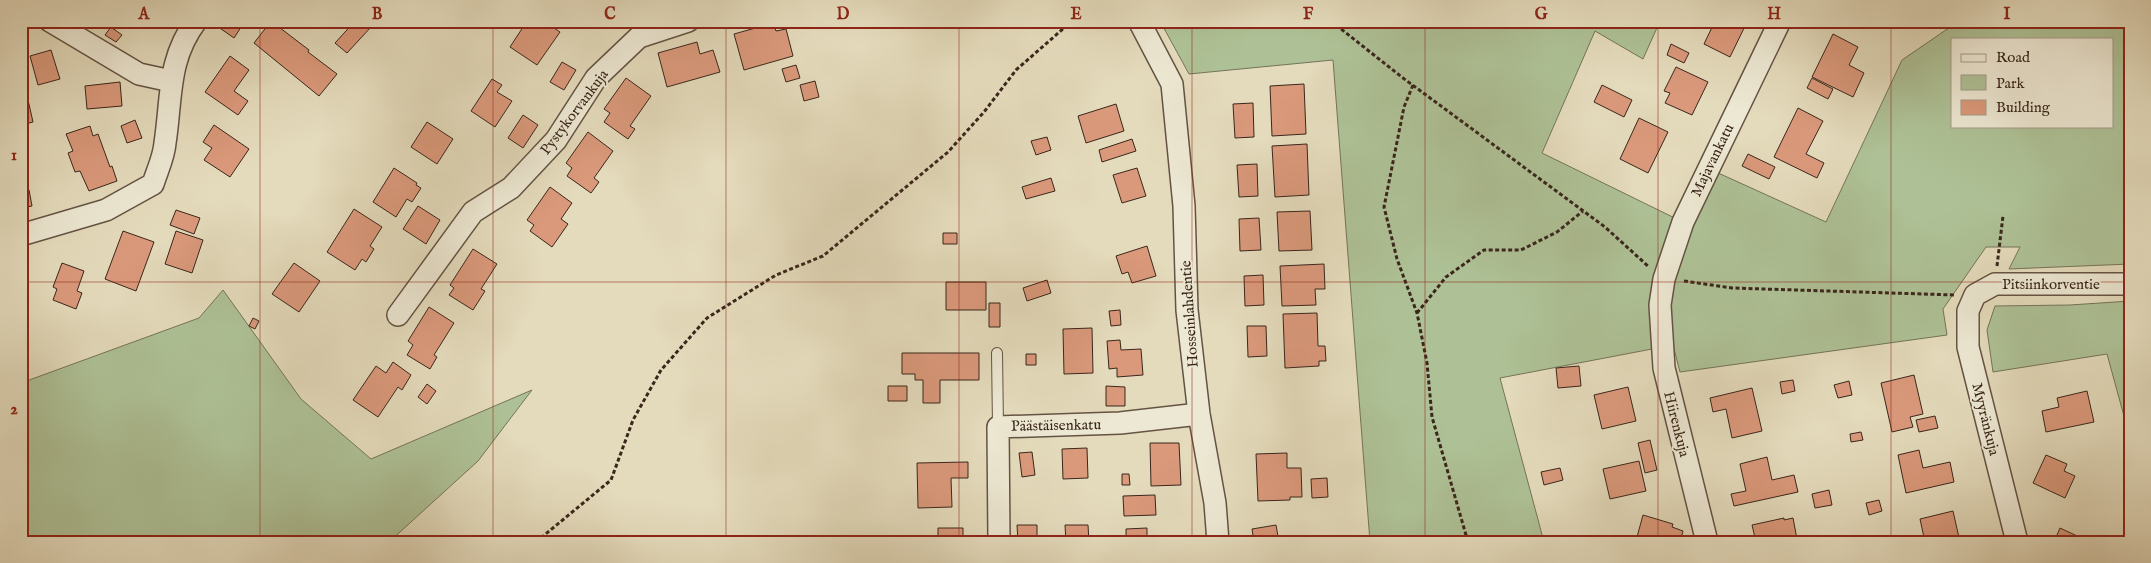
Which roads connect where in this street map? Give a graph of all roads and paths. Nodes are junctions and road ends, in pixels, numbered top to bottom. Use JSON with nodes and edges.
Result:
{"nodes":[{"id":1,"x":50,"y":21,"type":"edge"},
{"id":2,"x":196,"y":21,"type":"edge"},
{"id":3,"x":688,"y":21,"type":"edge"},
{"id":4,"x":1072,"y":21,"type":"edge"},
{"id":5,"x":1139,"y":21,"type":"edge"},
{"id":6,"x":1331,"y":21,"type":"edge"},
{"id":7,"x":1780,"y":21,"type":"edge"},
{"id":8,"x":171,"y":81,"type":"junction"},
{"id":9,"x":1413,"y":85,"type":"junction"},
{"id":10,"x":1583,"y":211,"type":"junction"},
{"id":11,"x":2003,"y":216,"type":"dead end"},
{"id":12,"x":21,"y":235,"type":"edge"},
{"id":13,"x":1664,"y":279,"type":"junction"},
{"id":14,"x":1995,"y":284,"type":"junction"},
{"id":15,"x":2130,"y":284,"type":"edge"},
{"id":16,"x":1975,"y":295,"type":"junction"},
{"id":17,"x":1660,"y":305,"type":"joint"},
{"id":18,"x":1417,"y":313,"type":"junction"},
{"id":19,"x":398,"y":315,"type":"dead end"},
{"id":20,"x":997,"y":353,"type":"dead end"},
{"id":21,"x":1199,"y":414,"type":"junction"},
{"id":22,"x":998,"y":426,"type":"junction"},
{"id":23,"x":536,"y":542,"type":"edge"},
{"id":24,"x":998,"y":542,"type":"edge"},
{"id":25,"x":1218,"y":542,"type":"edge"},
{"id":26,"x":1468,"y":542,"type":"edge"},
{"id":27,"x":1706,"y":542,"type":"edge"},
{"id":28,"x":2017,"y":542,"type":"edge"}],
"edges":[{"from":1,"to":8,"type":"street"},
{"from":2,"to":8,"type":"street"},
{"from":3,"to":19,"type":"street","name":"Pystykorvankuja"},
{"from":4,"to":23,"type":"path"},
{"from":5,"to":21,"type":"street","name":"Hosseinlahdentie"},
{"from":6,"to":9,"type":"path"},
{"from":7,"to":13,"type":"street","name":"Majavankatu"},
{"from":8,"to":12,"type":"street"},
{"from":9,"to":10,"type":"path"},
{"from":9,"to":18,"type":"path"},
{"from":10,"to":13,"type":"path"},
{"from":10,"to":18,"type":"path"},
{"from":11,"to":14,"type":"path"},
{"from":13,"to":16,"type":"path"},
{"from":13,"to":17,"type":"street","name":"Majavankatu"},
{"from":14,"to":15,"type":"street","name":"Pitsiinkorventie"},
{"from":14,"to":16,"type":"street","name":"Pitsiinkorventie"},
{"from":16,"to":28,"type":"street","name":"Myyränkuja"},
{"from":17,"to":27,"type":"street","name":"Hiirenkuja"},
{"from":18,"to":26,"type":"path"},
{"from":20,"to":22,"type":"lane"},
{"from":21,"to":22,"type":"street","name":"Päästäisenkatu"},
{"from":21,"to":25,"type":"street","name":"Hosseinlahdentie"},
{"from":22,"to":24,"type":"street","name":"Päästäisenkatu"}]}
